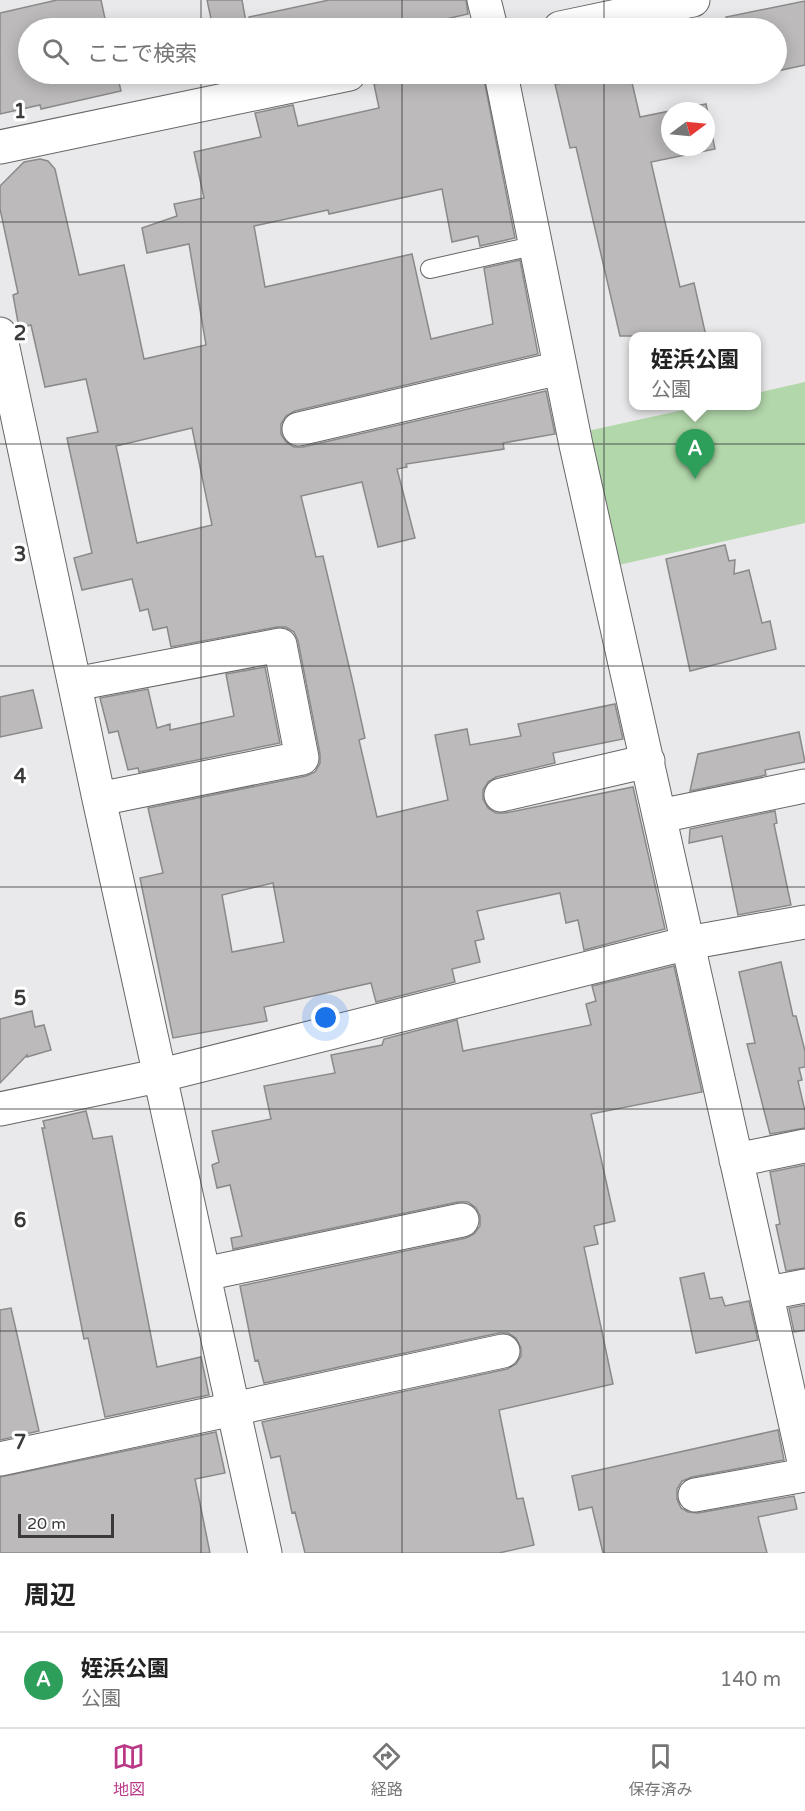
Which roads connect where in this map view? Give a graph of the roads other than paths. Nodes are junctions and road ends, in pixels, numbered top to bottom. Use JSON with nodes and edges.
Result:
{"nodes":[{"id":1,"x":484,"y":0,"type":"edge"},
{"id":2,"x":693,"y":0,"type":"edge"},
{"id":3,"x":619,"y":8,"type":"edge"},
{"id":4,"x":488,"y":18,"type":"edge"},
{"id":5,"x":590,"y":18,"type":"edge"},
{"id":6,"x":301,"y":84,"type":"edge"},
{"id":7,"x":503,"y":84,"type":"edge"},
{"id":8,"x":0,"y":147,"type":"edge"},
{"id":9,"x":537,"y":245,"type":"junction"},
{"id":10,"x":430,"y":269,"type":"dead end"},
{"id":11,"x":0,"y":334,"type":"edge"},
{"id":12,"x":560,"y":368,"type":"junction"},
{"id":13,"x":299,"y":429,"type":"dead end"},
{"id":14,"x":75,"y":684,"type":"junction"},
{"id":15,"x":648,"y":760,"type":"junction"},
{"id":16,"x":805,"y":786,"type":"edge"},
{"id":17,"x":501,"y":795,"type":"dead end"},
{"id":18,"x":99,"y":799,"type":"junction"},
{"id":19,"x":660,"y":816,"type":"junction"},
{"id":20,"x":805,"y":922,"type":"edge"},
{"id":21,"x":688,"y":943,"type":"junction"},
{"id":22,"x":162,"y":1075,"type":"junction"},
{"id":23,"x":0,"y":1109,"type":"edge"},
{"id":24,"x":805,"y":1146,"type":"edge"},
{"id":25,"x":736,"y":1160,"type":"junction"},
{"id":26,"x":462,"y":1220,"type":"dead end"},
{"id":27,"x":204,"y":1274,"type":"junction"},
{"id":28,"x":805,"y":1286,"type":"edge"},
{"id":29,"x":768,"y":1293,"type":"junction"},
{"id":30,"x":503,"y":1351,"type":"dead end"},
{"id":31,"x":232,"y":1409,"type":"junction"},
{"id":32,"x":0,"y":1459,"type":"edge"},
{"id":33,"x":805,"y":1466,"type":"edge"},
{"id":34,"x":805,"y":1474,"type":"edge"},
{"id":35,"x":695,"y":1495,"type":"dead end"},
{"id":36,"x":265,"y":1553,"type":"edge"}],
"edges":[{"from":1,"to":4,"type":"street"},
{"from":2,"to":3,"type":"street"},
{"from":3,"to":5,"type":"street"},
{"from":6,"to":8,"type":"street"},
{"from":7,"to":9,"type":"street"},
{"from":9,"to":10,"type":"lane"},
{"from":9,"to":12,"type":"street"},
{"from":11,"to":14,"type":"street"},
{"from":12,"to":13,"type":"street"},
{"from":12,"to":15,"type":"street"},
{"from":14,"to":18,"type":"street"},
{"from":14,"to":18,"type":"street"},
{"from":15,"to":17,"type":"street"},
{"from":15,"to":19,"type":"street"},
{"from":16,"to":19,"type":"street"},
{"from":18,"to":22,"type":"street"},
{"from":19,"to":21,"type":"street"},
{"from":20,"to":21,"type":"street"},
{"from":21,"to":22,"type":"street"},
{"from":21,"to":25,"type":"street"},
{"from":22,"to":23,"type":"street"},
{"from":22,"to":27,"type":"street"},
{"from":24,"to":25,"type":"street"},
{"from":25,"to":29,"type":"street"},
{"from":26,"to":27,"type":"street"},
{"from":27,"to":31,"type":"street"},
{"from":28,"to":29,"type":"street"},
{"from":29,"to":33,"type":"street"},
{"from":30,"to":31,"type":"street"},
{"from":31,"to":32,"type":"street"},
{"from":31,"to":36,"type":"street"},
{"from":34,"to":35,"type":"street"}]}
